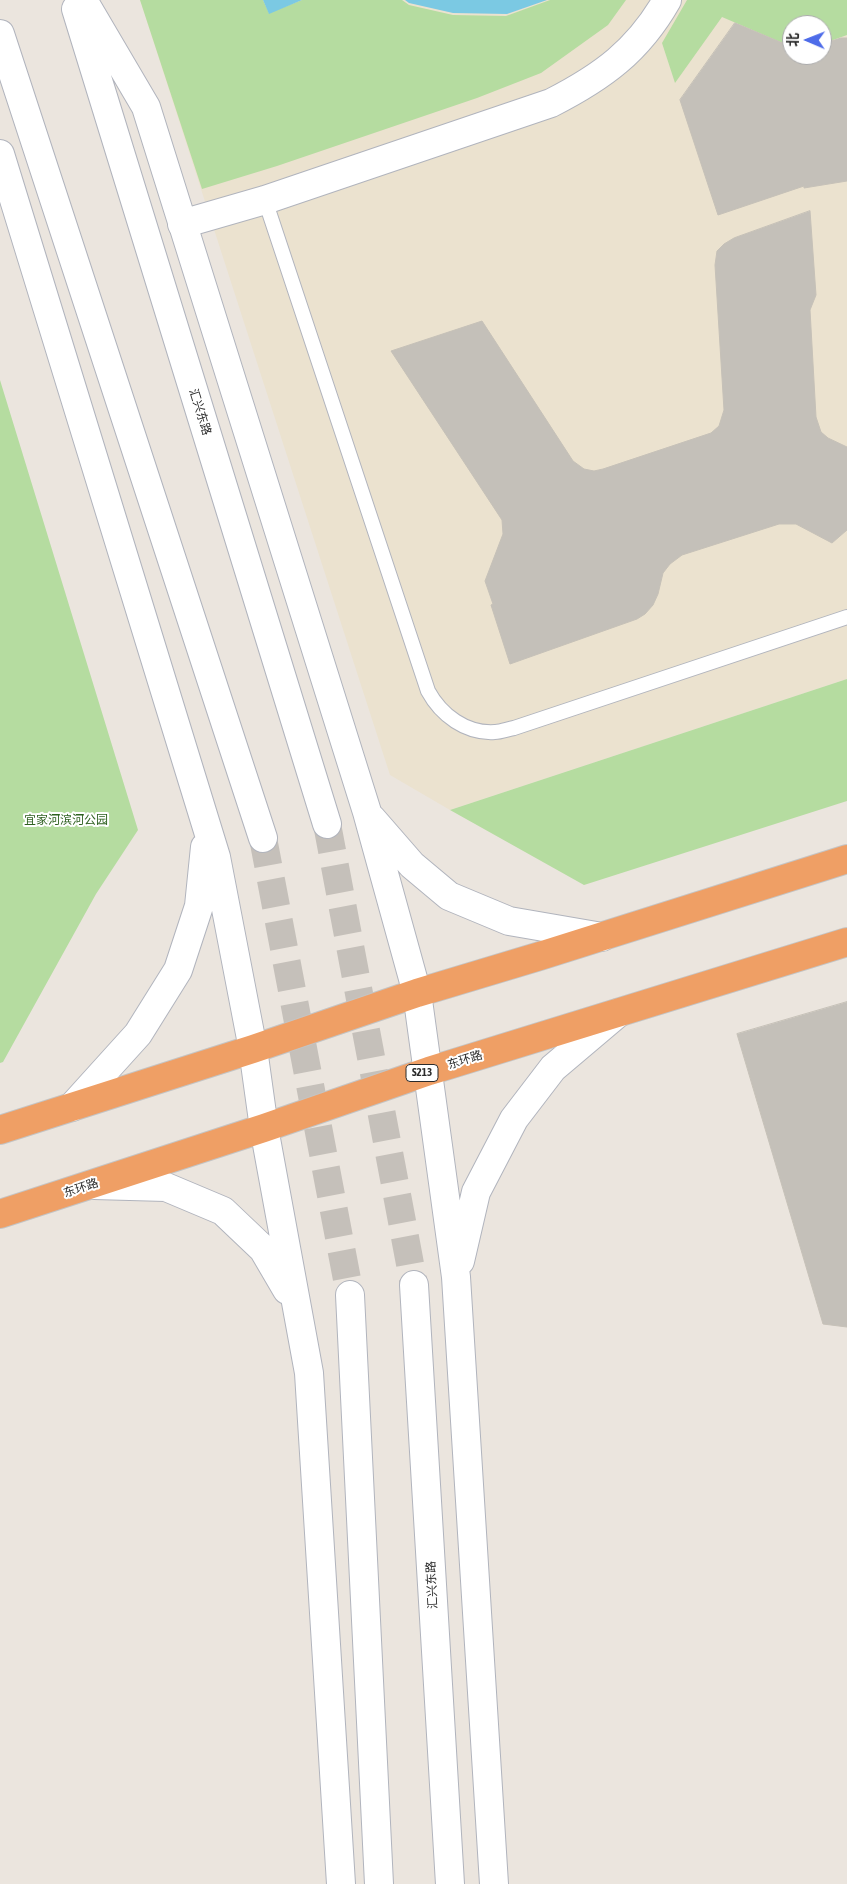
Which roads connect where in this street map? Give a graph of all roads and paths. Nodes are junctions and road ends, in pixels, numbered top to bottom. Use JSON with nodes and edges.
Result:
{"nodes":[{"id":1,"x":73,"y":0,"type":"edge"},
{"id":2,"x":84,"y":0,"type":"edge"},
{"id":3,"x":667,"y":0,"type":"edge"},
{"id":4,"x":0,"y":34,"type":"edge"},
{"id":5,"x":0,"y":154,"type":"edge"},
{"id":6,"x":264,"y":200,"type":"junction"},
{"id":7,"x":182,"y":224,"type":"junction"},
{"id":8,"x":847,"y":617,"type":"edge"},
{"id":9,"x":367,"y":812,"type":"junction"},
{"id":10,"x":328,"y":824,"type":"tunnel mouth"},
{"id":11,"x":207,"y":828,"type":"junction"},
{"id":12,"x":263,"y":838,"type":"tunnel mouth"},
{"id":13,"x":847,"y":859,"type":"edge"},
{"id":14,"x":602,"y":937,"type":"junction"},
{"id":15,"x":847,"y":942,"type":"edge"},
{"id":16,"x":417,"y":992,"type":"junction"},
{"id":17,"x":618,"y":1013,"type":"junction"},
{"id":18,"x":253,"y":1049,"type":"junction"},
{"id":19,"x":429,"y":1071,"type":"junction"},
{"id":20,"x":72,"y":1107,"type":"junction"},
{"id":21,"x":264,"y":1128,"type":"junction"},
{"id":22,"x":0,"y":1130,"type":"edge"},
{"id":23,"x":90,"y":1185,"type":"junction"},
{"id":24,"x":0,"y":1214,"type":"edge"},
{"id":25,"x":456,"y":1277,"type":"junction"},
{"id":26,"x":414,"y":1285,"type":"tunnel mouth"},
{"id":27,"x":350,"y":1295,"type":"tunnel mouth"},
{"id":28,"x":297,"y":1306,"type":"junction"},
{"id":29,"x":341,"y":1884,"type":"edge"},
{"id":30,"x":379,"y":1884,"type":"edge"},
{"id":31,"x":450,"y":1884,"type":"edge"},
{"id":32,"x":494,"y":1884,"type":"edge"}],
"edges":[{"from":1,"to":10,"type":"main road","name":"汇兴东路"},
{"from":2,"to":7,"type":"main road"},
{"from":3,"to":6,"type":"main road"},
{"from":4,"to":12,"type":"main road"},
{"from":5,"to":11,"type":"main road"},
{"from":6,"to":7,"type":"main road"},
{"from":6,"to":8,"type":"lane"},
{"from":7,"to":9,"type":"main road"},
{"from":9,"to":14,"type":"main road"},
{"from":9,"to":16,"type":"main road"},
{"from":11,"to":18,"type":"main road"},
{"from":11,"to":20,"type":"main road"},
{"from":13,"to":14,"type":"highway"},
{"from":14,"to":16,"type":"highway"},
{"from":15,"to":17,"type":"highway","name":"东环路","number":"S213"},
{"from":16,"to":18,"type":"highway"},
{"from":16,"to":19,"type":"main road"},
{"from":17,"to":19,"type":"highway","name":"东环路","number":"S213"},
{"from":17,"to":25,"type":"main road"},
{"from":18,"to":20,"type":"highway"},
{"from":18,"to":21,"type":"main road"},
{"from":19,"to":21,"type":"highway","name":"东环路","number":"S213"},
{"from":19,"to":25,"type":"main road"},
{"from":20,"to":22,"type":"highway"},
{"from":21,"to":23,"type":"highway","name":"东环路","number":"S213"},
{"from":21,"to":28,"type":"main road"},
{"from":23,"to":24,"type":"highway","name":"东环路","number":"S213"},
{"from":23,"to":28,"type":"main road"},
{"from":25,"to":32,"type":"main road"},
{"from":26,"to":31,"type":"main road","name":"汇兴东路"},
{"from":27,"to":30,"type":"main road"},
{"from":28,"to":29,"type":"main road"}]}
